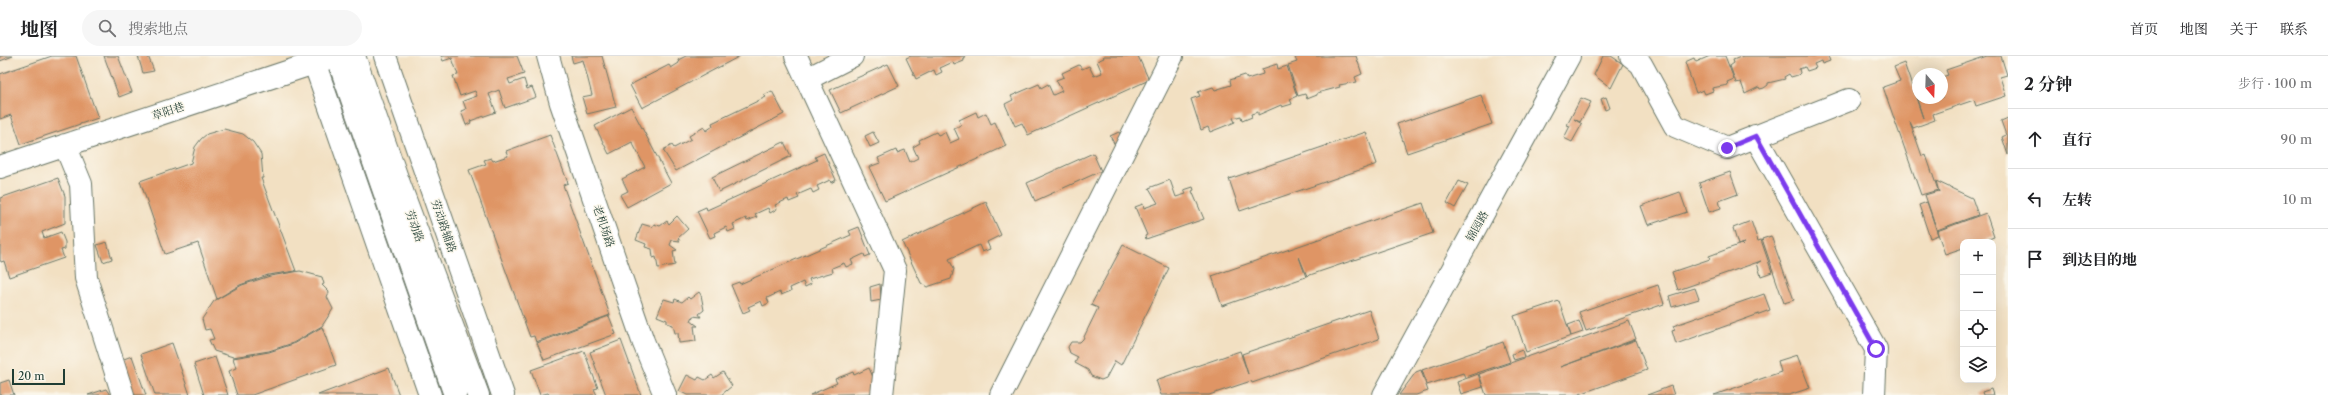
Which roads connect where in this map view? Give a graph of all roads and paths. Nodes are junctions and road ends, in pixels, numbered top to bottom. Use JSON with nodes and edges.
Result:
{"nodes":[{"id":1,"x":336,"y":56,"type":"edge"},
{"id":2,"x":354,"y":56,"type":"edge"},
{"id":3,"x":385,"y":56,"type":"edge"},
{"id":4,"x":548,"y":56,"type":"edge"},
{"id":5,"x":796,"y":56,"type":"edge"},
{"id":6,"x":852,"y":56,"type":"edge"},
{"id":7,"x":1172,"y":56,"type":"edge"},
{"id":8,"x":1569,"y":56,"type":"edge"},
{"id":9,"x":1631,"y":56,"type":"edge"},
{"id":10,"x":314,"y":59,"type":"edge"},
{"id":11,"x":806,"y":79,"type":"junction"},
{"id":12,"x":1849,"y":100,"type":"dead end"},
{"id":13,"x":1756,"y":136,"type":"junction"},
{"id":14,"x":65,"y":145,"type":"junction"},
{"id":15,"x":0,"y":167,"type":"edge"},
{"id":16,"x":123,"y":395,"type":"edge"},
{"id":17,"x":430,"y":395,"type":"edge"},
{"id":18,"x":455,"y":395,"type":"edge"},
{"id":19,"x":478,"y":395,"type":"edge"},
{"id":20,"x":503,"y":395,"type":"edge"},
{"id":21,"x":664,"y":395,"type":"edge"},
{"id":22,"x":882,"y":395,"type":"edge"},
{"id":23,"x":1001,"y":395,"type":"edge"},
{"id":24,"x":1384,"y":395,"type":"edge"},
{"id":25,"x":1874,"y":395,"type":"edge"}],
"edges":[{"from":1,"to":10,"type":"street","name":"草阳巷"},
{"from":1,"to":18,"type":"street","name":"劳动路"},
{"from":2,"to":19,"type":"street","name":"劳动路"},
{"from":3,"to":20,"type":"street","name":"劳动路辅路"},
{"from":4,"to":21,"type":"street","name":"老机场路"},
{"from":5,"to":11,"type":"street"},
{"from":6,"to":11,"type":"street"},
{"from":7,"to":23,"type":"street"},
{"from":8,"to":24,"type":"street","name":"锦园路"},
{"from":9,"to":13,"type":"street"},
{"from":10,"to":14,"type":"street","name":"草阳巷"},
{"from":10,"to":17,"type":"street"},
{"from":11,"to":22,"type":"street"},
{"from":12,"to":13,"type":"street"},
{"from":13,"to":25,"type":"street"},
{"from":14,"to":15,"type":"street","name":"草阳巷"},
{"from":14,"to":16,"type":"street"}]}
